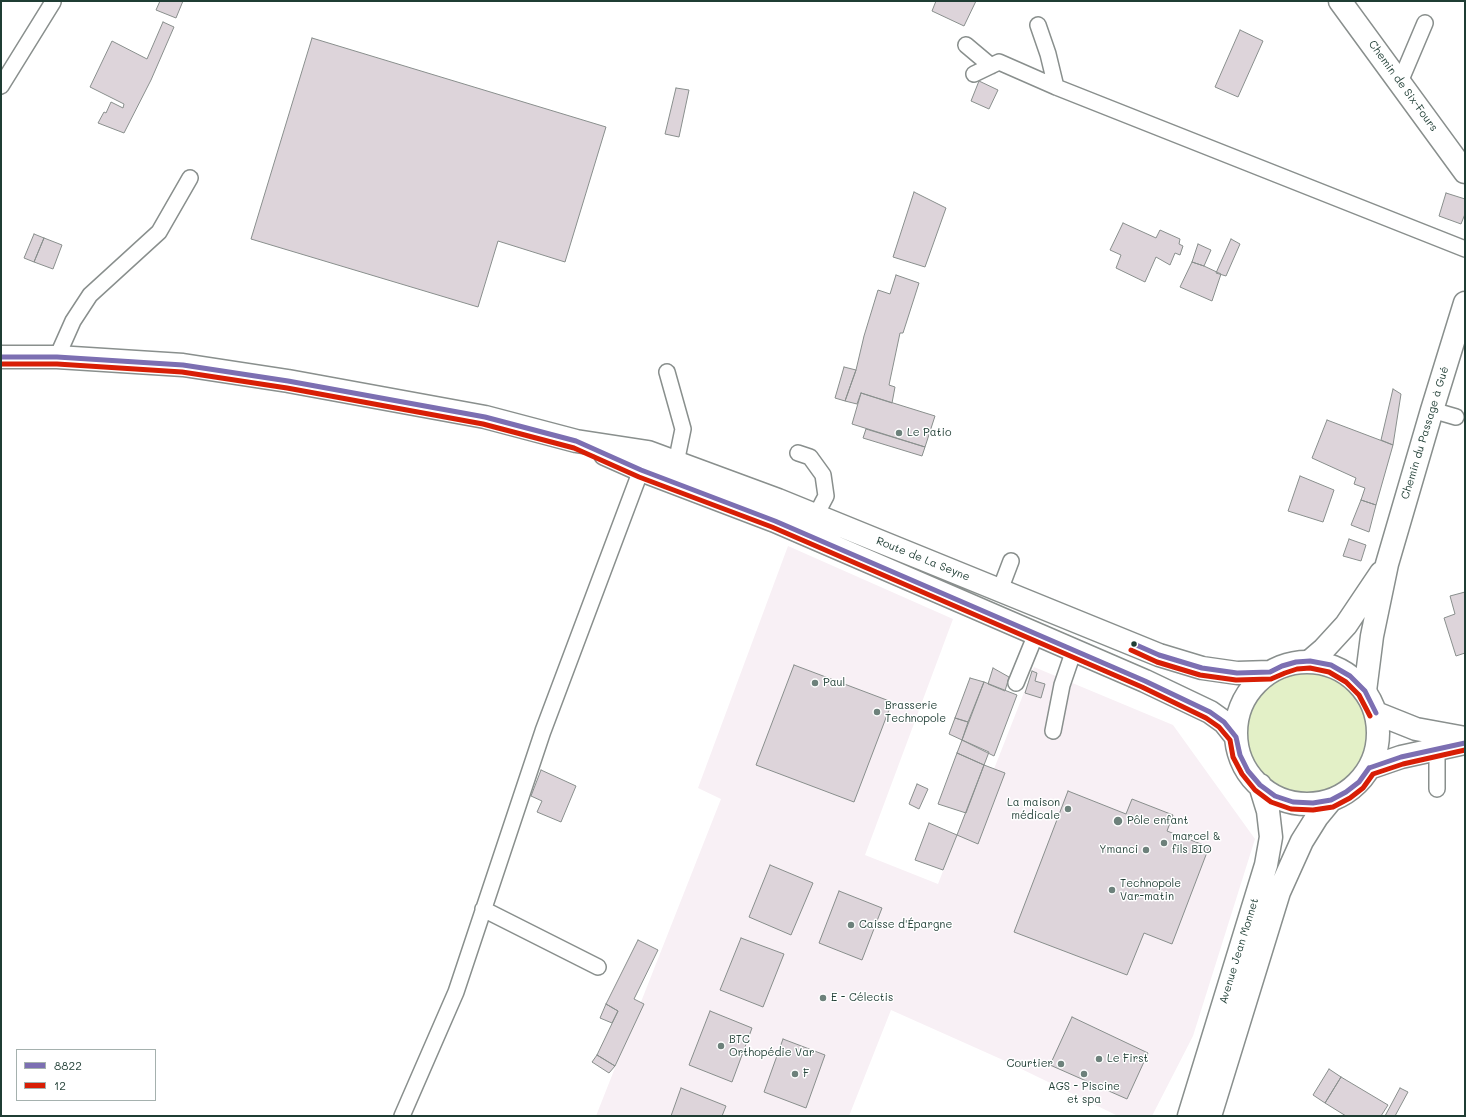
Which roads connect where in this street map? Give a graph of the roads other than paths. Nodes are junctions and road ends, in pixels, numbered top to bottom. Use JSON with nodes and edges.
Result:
{"nodes":[{"id":1,"x":1340,"y":1,"type":"edge"},
{"id":2,"x":53,"y":2,"type":"edge"},
{"id":3,"x":1425,"y":23,"type":"dead end"},
{"id":4,"x":1038,"y":25,"type":"dead end"},
{"id":5,"x":966,"y":45,"type":"dead end"},
{"id":6,"x":991,"y":66,"type":"junction"},
{"id":7,"x":974,"y":74,"type":"dead end"},
{"id":8,"x":1400,"y":82,"type":"junction"},
{"id":9,"x":1,"y":86,"type":"edge"},
{"id":10,"x":1056,"y":87,"type":"junction"},
{"id":11,"x":1465,"y":172,"type":"edge"},
{"id":12,"x":190,"y":178,"type":"dead end"},
{"id":13,"x":1465,"y":249,"type":"edge"},
{"id":14,"x":1465,"y":303,"type":"edge"},
{"id":15,"x":1,"y":357,"type":"edge"},
{"id":16,"x":57,"y":357,"type":"junction"},
{"id":17,"x":667,"y":372,"type":"dead end"},
{"id":18,"x":1432,"y":410,"type":"junction"},
{"id":19,"x":1456,"y":417,"type":"dead end"},
{"id":20,"x":576,"y":441,"type":"junction"},
{"id":21,"x":798,"y":453,"type":"dead end"},
{"id":22,"x":676,"y":463,"type":"junction"},
{"id":23,"x":641,"y":470,"type":"junction"},
{"id":24,"x":816,"y":515,"type":"junction"},
{"id":25,"x":1011,"y":561,"type":"dead end"},
{"id":26,"x":1387,"y":564,"type":"junction"},
{"id":27,"x":1000,"y":590,"type":"junction"},
{"id":28,"x":1036,"y":634,"type":"junction"},
{"id":29,"x":1074,"y":650,"type":"junction"},
{"id":30,"x":1310,"y":661,"type":"junction"},
{"id":31,"x":1270,"y":672,"type":"junction"},
{"id":32,"x":1016,"y":683,"type":"dead end"},
{"id":33,"x":1365,"y":691,"type":"junction"},
{"id":34,"x":1376,"y":713,"type":"junction"},
{"id":35,"x":1053,"y":731,"type":"dead end"},
{"id":36,"x":1236,"y":737,"type":"junction"},
{"id":37,"x":1465,"y":738,"type":"edge"},
{"id":38,"x":1465,"y":743,"type":"edge"},
{"id":39,"x":1437,"y":749,"type":"junction"},
{"id":40,"x":1369,"y":768,"type":"junction"},
{"id":41,"x":1260,"y":785,"type":"junction"},
{"id":42,"x":1437,"y":789,"type":"dead end"},
{"id":43,"x":1331,"y":800,"type":"junction"},
{"id":44,"x":484,"y":909,"type":"junction"},
{"id":45,"x":598,"y":967,"type":"dead end"},
{"id":46,"x":402,"y":1116,"type":"edge"},
{"id":47,"x":1189,"y":1116,"type":"edge"},
{"id":48,"x":1210,"y":1116,"type":"edge"}],
"edges":[{"from":1,"to":8,"type":"main road","name":"Chemin de Six-Fours"},
{"from":2,"to":9,"type":"lane"},
{"from":3,"to":8,"type":"lane"},
{"from":4,"to":10,"type":"lane"},
{"from":5,"to":6,"type":"lane"},
{"from":6,"to":7,"type":"lane"},
{"from":6,"to":10,"type":"lane"},
{"from":8,"to":11,"type":"main road","name":"Chemin de Six-Fours"},
{"from":10,"to":13,"type":"lane"},
{"from":12,"to":16,"type":"lane"},
{"from":14,"to":18,"type":"main road","name":"Chemin du Passage à Gué"},
{"from":15,"to":16,"type":"main road","name":"Route de La Seyne"},
{"from":16,"to":20,"type":"main road","name":"Route de La Seyne"},
{"from":17,"to":22,"type":"lane"},
{"from":18,"to":19,"type":"lane"},
{"from":18,"to":26,"type":"main road","name":"Chemin du Passage à Gué"},
{"from":20,"to":22,"type":"main road","name":"Route de La Seyne"},
{"from":20,"to":23,"type":"main road","name":"Route de La Seyne"},
{"from":21,"to":24,"type":"lane"},
{"from":22,"to":24,"type":"main road","name":"Route de La Seyne"},
{"from":23,"to":28,"type":"main road","name":"Route de La Seyne"},
{"from":23,"to":44,"type":"lane"},
{"from":24,"to":27,"type":"main road","name":"Route de La Seyne"},
{"from":25,"to":27,"type":"lane"},
{"from":26,"to":30,"type":"main road","name":"Chemin du Passage à Gué"},
{"from":26,"to":33,"type":"main road","name":"Chemin du Passage à Gué"},
{"from":27,"to":31,"type":"main road","name":"Route de La Seyne"},
{"from":28,"to":29,"type":"main road","name":"Route de La Seyne"},
{"from":28,"to":32,"type":"lane"},
{"from":29,"to":35,"type":"lane"},
{"from":29,"to":36,"type":"main road","name":"Route de La Seyne"},
{"from":30,"to":31,"type":"main road"},
{"from":30,"to":33,"type":"main road"},
{"from":31,"to":36,"type":"main road"},
{"from":33,"to":34,"type":"main road"},
{"from":34,"to":37,"type":"main road"},
{"from":34,"to":40,"type":"main road"},
{"from":36,"to":41,"type":"main road"},
{"from":38,"to":39,"type":"main road"},
{"from":39,"to":40,"type":"main road"},
{"from":39,"to":42,"type":"lane"},
{"from":40,"to":43,"type":"main road"},
{"from":41,"to":43,"type":"main road"},
{"from":41,"to":47,"type":"main road","name":"Avenue Jean Monnet"},
{"from":43,"to":48,"type":"main road","name":"Avenue Jean Monnet"},
{"from":44,"to":45,"type":"lane"},
{"from":44,"to":46,"type":"lane"}]}
